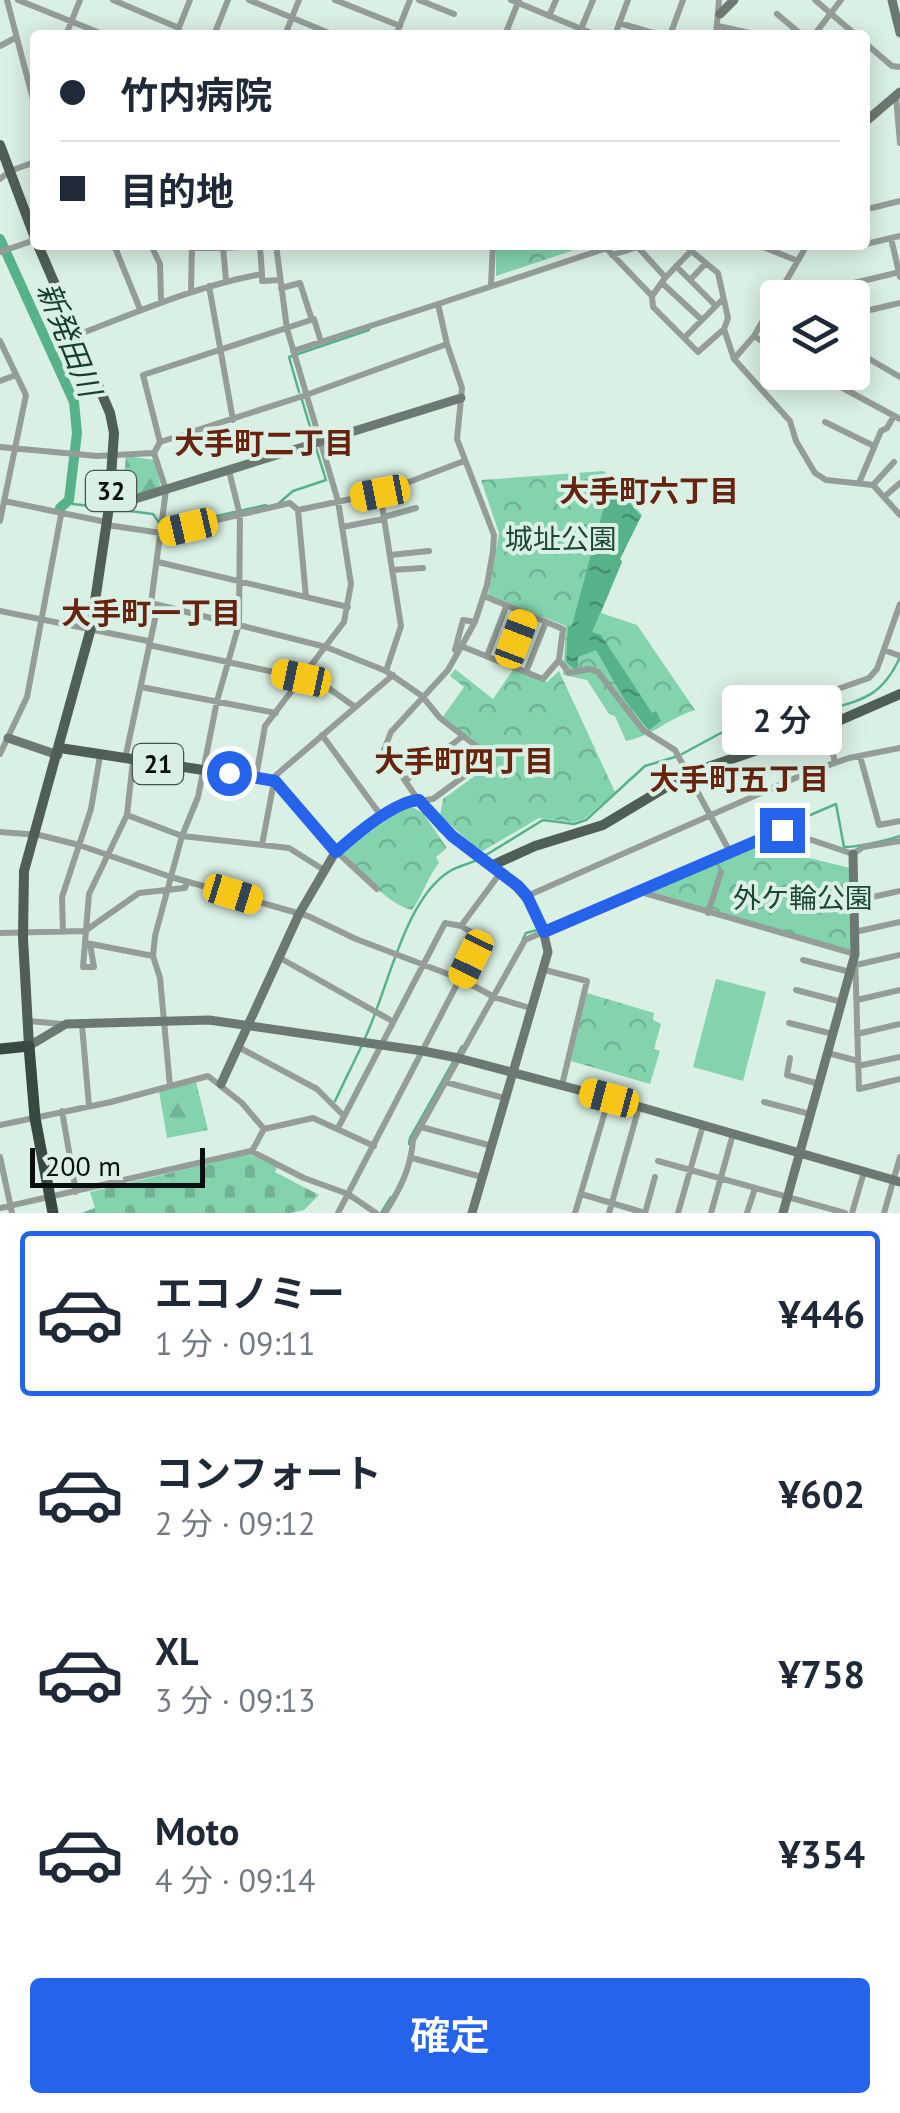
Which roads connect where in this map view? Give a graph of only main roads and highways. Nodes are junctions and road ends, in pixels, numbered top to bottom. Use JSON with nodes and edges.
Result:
{"nodes":[{"id":1,"x":0,"y":145,"type":"edge"},
{"id":2,"x":30,"y":225,"type":"edge"},
{"id":3,"x":40,"y":250,"type":"edge"},
{"id":4,"x":900,"y":694,"type":"edge"},
{"id":5,"x":59,"y":751,"type":"junction"},
{"id":6,"x":29,"y":1046,"type":"junction"},
{"id":7,"x":0,"y":1049,"type":"edge"},
{"id":8,"x":53,"y":1213,"type":"edge"}],
"edges":[{"from":1,"to":2,"type":"main road","number":"32"},
{"from":3,"to":5,"type":"main road","number":"32"},
{"from":4,"to":5,"type":"main road","number":"21"},
{"from":5,"to":6,"type":"main road","number":"32"},
{"from":6,"to":7,"type":"highway"},
{"from":6,"to":8,"type":"highway"}]}
